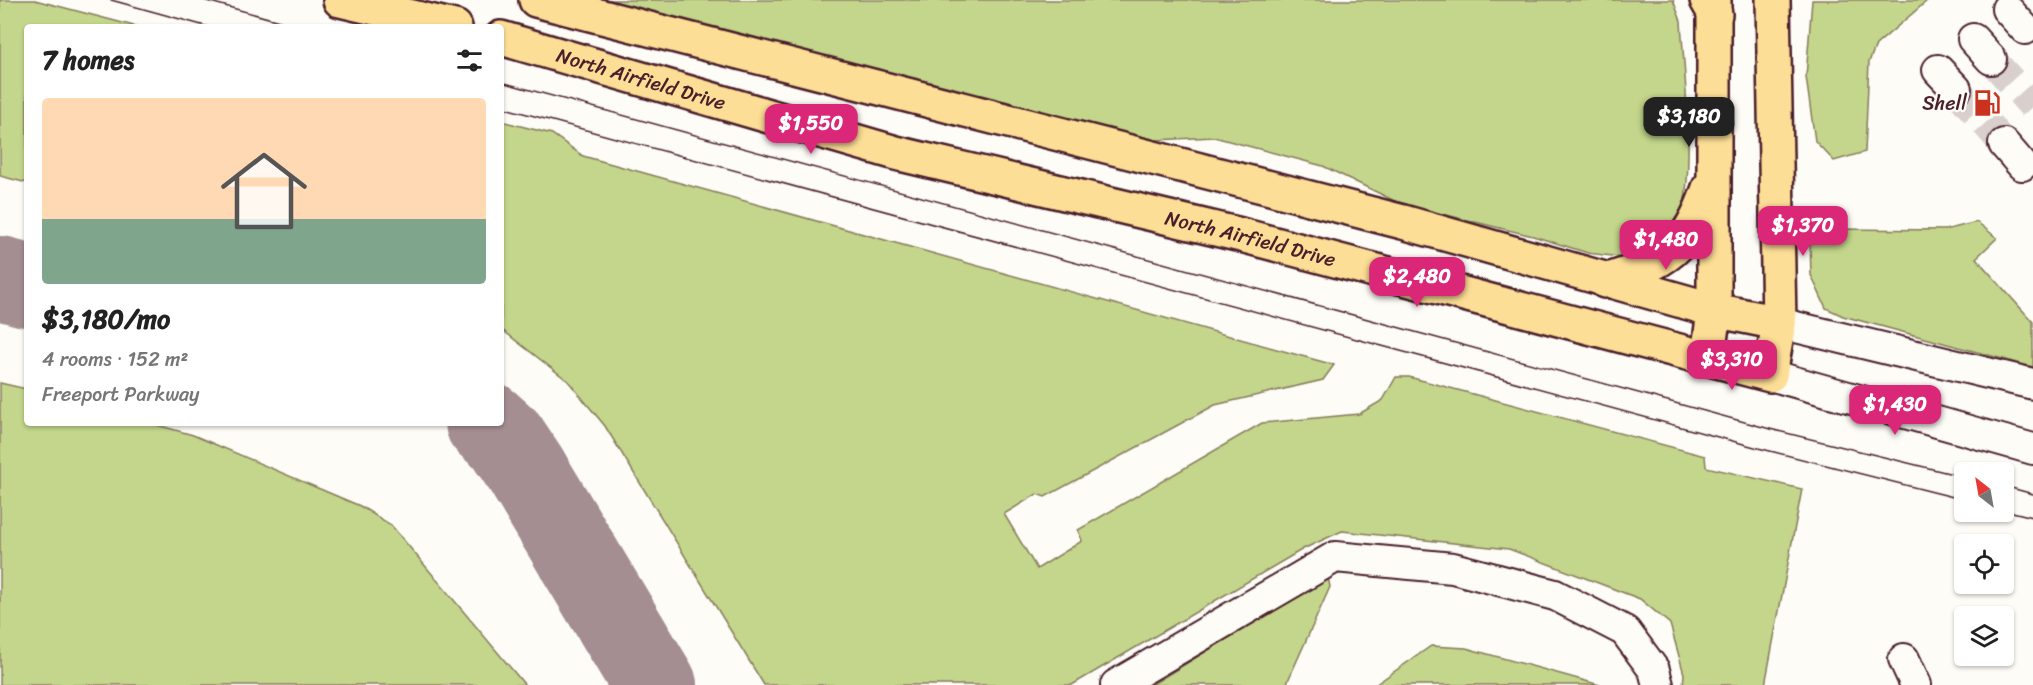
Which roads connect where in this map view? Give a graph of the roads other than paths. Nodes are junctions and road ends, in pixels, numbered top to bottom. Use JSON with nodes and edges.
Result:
{"nodes":[{"id":1,"x":340,"y":0,"type":"edge"},
{"id":2,"x":536,"y":0,"type":"edge"},
{"id":3,"x":1773,"y":0,"type":"edge"},
{"id":4,"x":1712,"y":5,"type":"edge"},
{"id":5,"x":442,"y":24,"type":"edge"},
{"id":6,"x":504,"y":39,"type":"edge"},
{"id":7,"x":1715,"y":173,"type":"junction"},
{"id":8,"x":1605,"y":280,"type":"junction"},
{"id":9,"x":1714,"y":310,"type":"junction"},
{"id":10,"x":1779,"y":323,"type":"junction"},
{"id":11,"x":1708,"y":357,"type":"junction"},
{"id":12,"x":1770,"y":375,"type":"junction"},
{"id":13,"x":2033,"y":384,"type":"edge"},
{"id":14,"x":2033,"y":449,"type":"edge"},
{"id":15,"x":1116,"y":685,"type":"edge"},
{"id":16,"x":1658,"y":685,"type":"edge"}],
"edges":[{"from":1,"to":5,"type":"main road"},
{"from":2,"to":8,"type":"main road"},
{"from":3,"to":10,"type":"main road"},
{"from":4,"to":7,"type":"main road"},
{"from":6,"to":11,"type":"main road","name":"North Airfield Drive"},
{"from":7,"to":8,"type":"main road"},
{"from":7,"to":9,"type":"main road"},
{"from":8,"to":9,"type":"main road"},
{"from":9,"to":10,"type":"main road"},
{"from":9,"to":11,"type":"main road"},
{"from":10,"to":12,"type":"main road"},
{"from":10,"to":13,"type":"street"},
{"from":11,"to":12,"type":"main road","name":"North Airfield Drive"},
{"from":12,"to":14,"type":"street","name":"North Airfield Drive"},
{"from":15,"to":16,"type":"street"}]}
